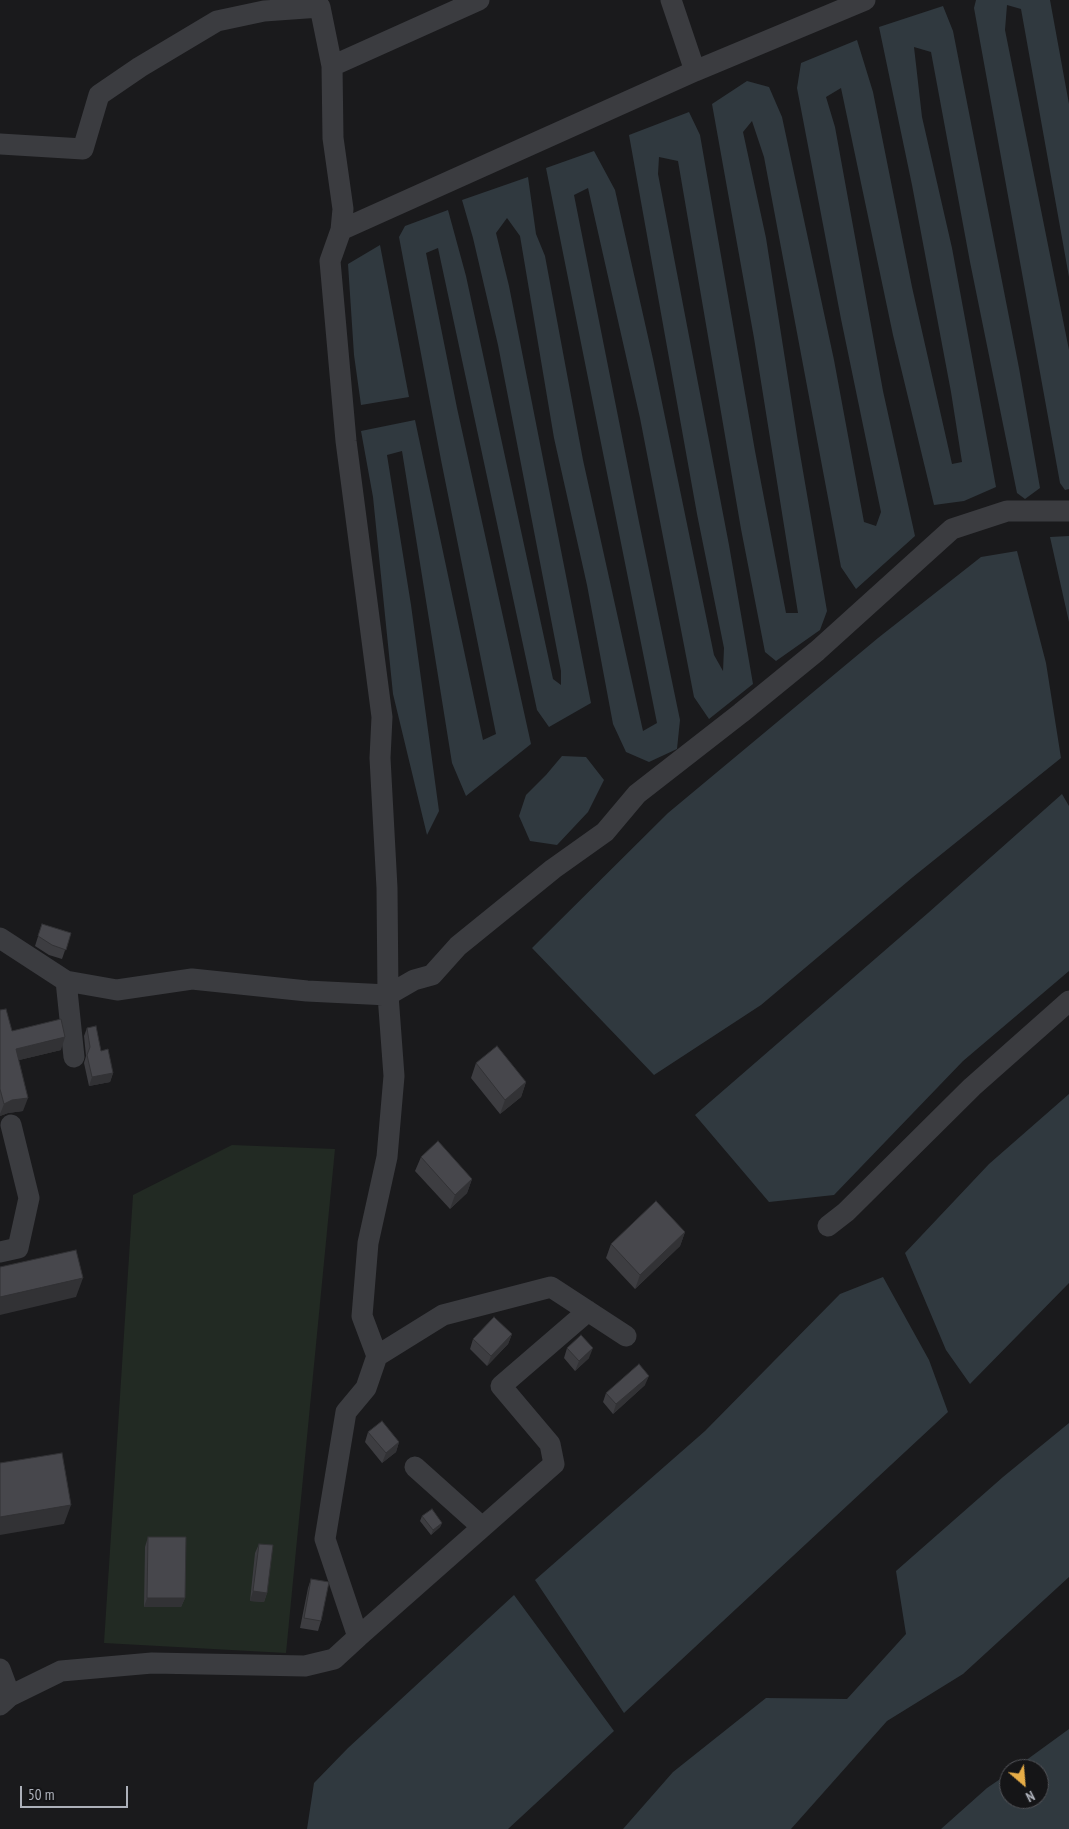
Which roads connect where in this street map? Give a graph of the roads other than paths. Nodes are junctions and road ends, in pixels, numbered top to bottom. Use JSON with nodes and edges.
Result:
{"nodes":[{"id":1,"x":479,"y":0,"type":"edge"},
{"id":2,"x":671,"y":0,"type":"edge"},
{"id":3,"x":865,"y":0,"type":"edge"},
{"id":4,"x":321,"y":4,"type":"edge"},
{"id":5,"x":332,"y":66,"type":"junction"},
{"id":6,"x":695,"y":71,"type":"junction"},
{"id":7,"x":0,"y":144,"type":"edge"},
{"id":8,"x":341,"y":230,"type":"junction"},
{"id":9,"x":1069,"y":511,"type":"edge"},
{"id":10,"x":0,"y":938,"type":"edge"},
{"id":11,"x":66,"y":981,"type":"junction"},
{"id":12,"x":388,"y":996,"type":"junction"},
{"id":13,"x":1069,"y":1001,"type":"edge"},
{"id":14,"x":74,"y":1057,"type":"dead end"},
{"id":15,"x":11,"y":1125,"type":"dead end"},
{"id":16,"x":828,"y":1226,"type":"dead end"},
{"id":17,"x":0,"y":1252,"type":"edge"},
{"id":18,"x":588,"y":1311,"type":"junction"},
{"id":19,"x":626,"y":1336,"type":"dead end"},
{"id":20,"x":377,"y":1356,"type":"junction"},
{"id":21,"x":415,"y":1467,"type":"dead end"},
{"id":22,"x":482,"y":1527,"type":"junction"},
{"id":23,"x":358,"y":1637,"type":"junction"},
{"id":24,"x":0,"y":1669,"type":"edge"},
{"id":25,"x":5,"y":1700,"type":"edge"}],
"edges":[{"from":1,"to":5,"type":"lane"},
{"from":2,"to":6,"type":"lane"},
{"from":3,"to":6,"type":"lane"},
{"from":4,"to":5,"type":"lane"},
{"from":4,"to":7,"type":"lane"},
{"from":5,"to":8,"type":"lane"},
{"from":6,"to":8,"type":"lane"},
{"from":8,"to":12,"type":"lane"},
{"from":9,"to":12,"type":"lane"},
{"from":10,"to":11,"type":"lane"},
{"from":11,"to":12,"type":"lane"},
{"from":11,"to":14,"type":"lane"},
{"from":12,"to":20,"type":"lane"},
{"from":13,"to":16,"type":"lane"},
{"from":15,"to":17,"type":"lane"},
{"from":18,"to":19,"type":"lane"},
{"from":18,"to":20,"type":"lane"},
{"from":18,"to":22,"type":"lane"},
{"from":20,"to":23,"type":"lane"},
{"from":21,"to":22,"type":"lane"},
{"from":22,"to":23,"type":"lane"},
{"from":23,"to":25,"type":"lane"},
{"from":24,"to":25,"type":"lane"}]}
